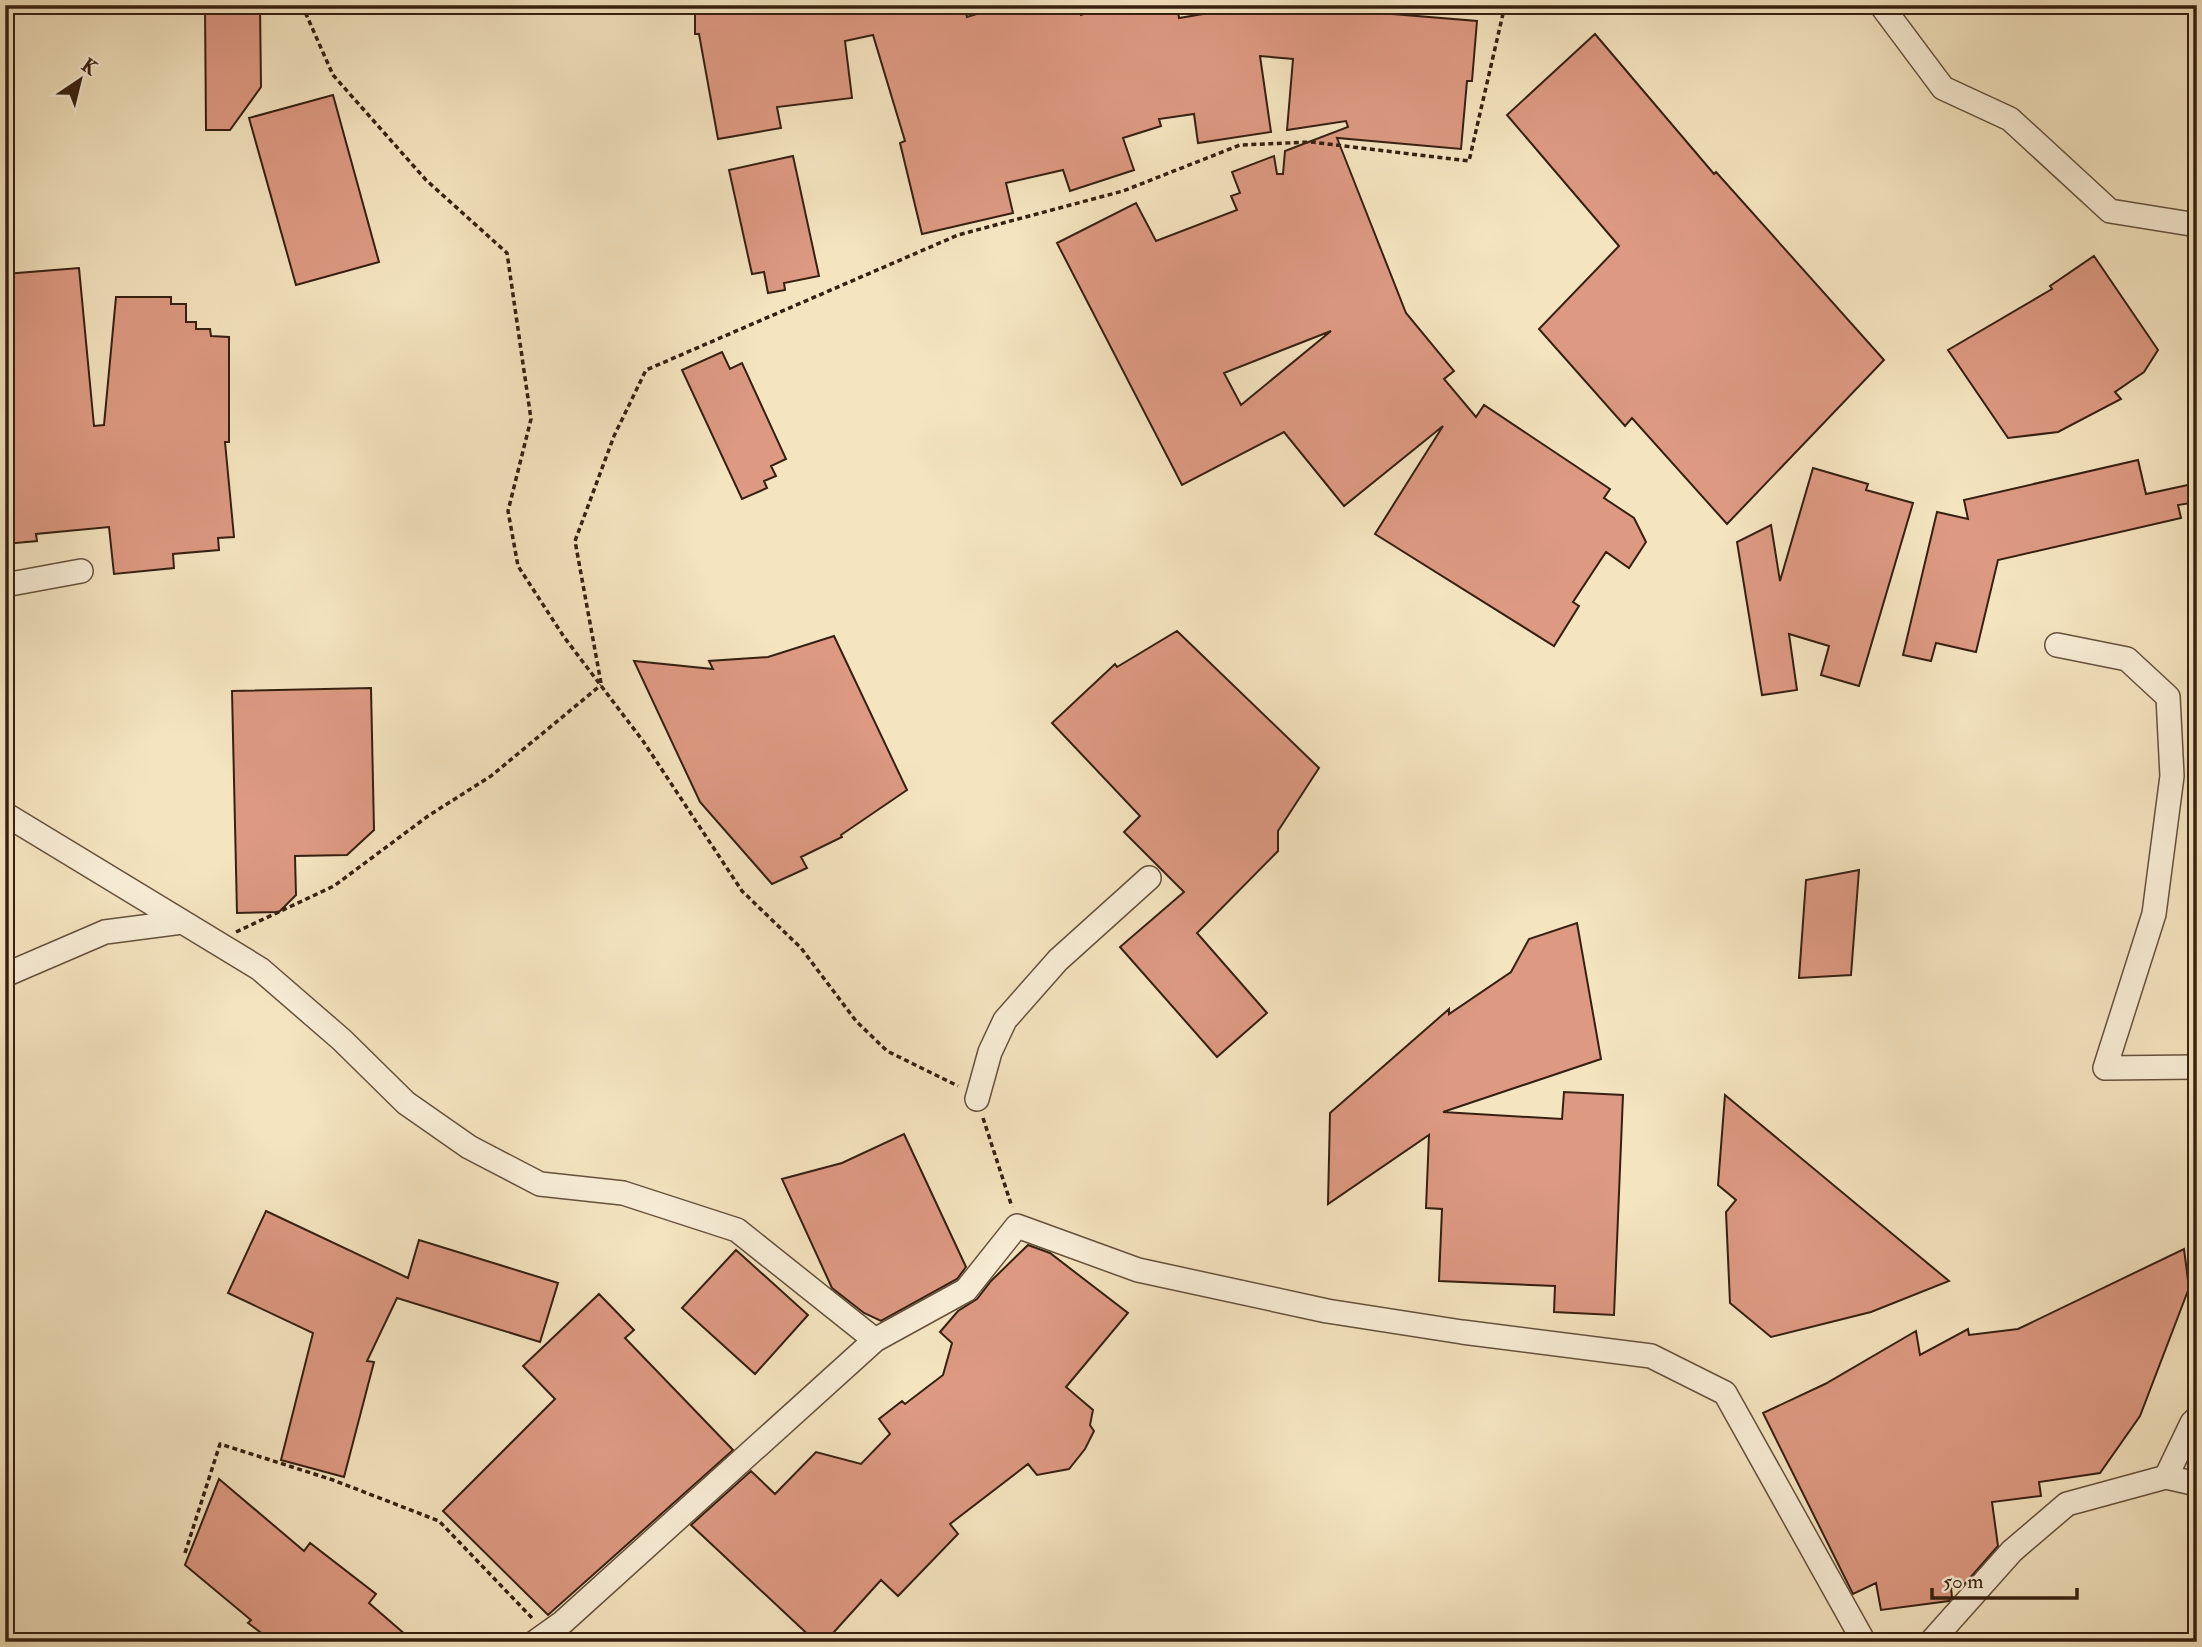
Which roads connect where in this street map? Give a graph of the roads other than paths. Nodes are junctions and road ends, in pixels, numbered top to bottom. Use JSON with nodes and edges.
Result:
{"nodes":[{"id":1,"x":1881,"y":5,"type":"edge"},
{"id":2,"x":2197,"y":225,"type":"edge"},
{"id":3,"x":80,"y":571,"type":"dead end"},
{"id":4,"x":5,"y":585,"type":"edge"},
{"id":5,"x":2057,"y":645,"type":"dead end"},
{"id":6,"x":5,"y":814,"type":"edge"},
{"id":7,"x":1149,"y":878,"type":"dead end"},
{"id":8,"x":182,"y":922,"type":"junction"},
{"id":9,"x":5,"y":975,"type":"edge"},
{"id":10,"x":2197,"y":1067,"type":"edge"},
{"id":11,"x":977,"y":1099,"type":"road end"},
{"id":12,"x":875,"y":1340,"type":"junction"},
{"id":13,"x":2197,"y":1418,"type":"edge"},
{"id":14,"x":2166,"y":1477,"type":"junction"},
{"id":15,"x":2197,"y":1484,"type":"edge"},
{"id":16,"x":540,"y":1638,"type":"edge"},
{"id":17,"x":1864,"y":1642,"type":"edge"},
{"id":18,"x":1931,"y":1642,"type":"edge"}],
"edges":[{"from":1,"to":2,"type":"street"},
{"from":3,"to":4,"type":"street"},
{"from":5,"to":10,"type":"street"},
{"from":6,"to":8,"type":"street"},
{"from":7,"to":11,"type":"street"},
{"from":8,"to":9,"type":"street"},
{"from":8,"to":12,"type":"street"},
{"from":12,"to":16,"type":"street"},
{"from":12,"to":17,"type":"street"},
{"from":13,"to":14,"type":"street"},
{"from":14,"to":15,"type":"street"},
{"from":14,"to":18,"type":"street"}]}
